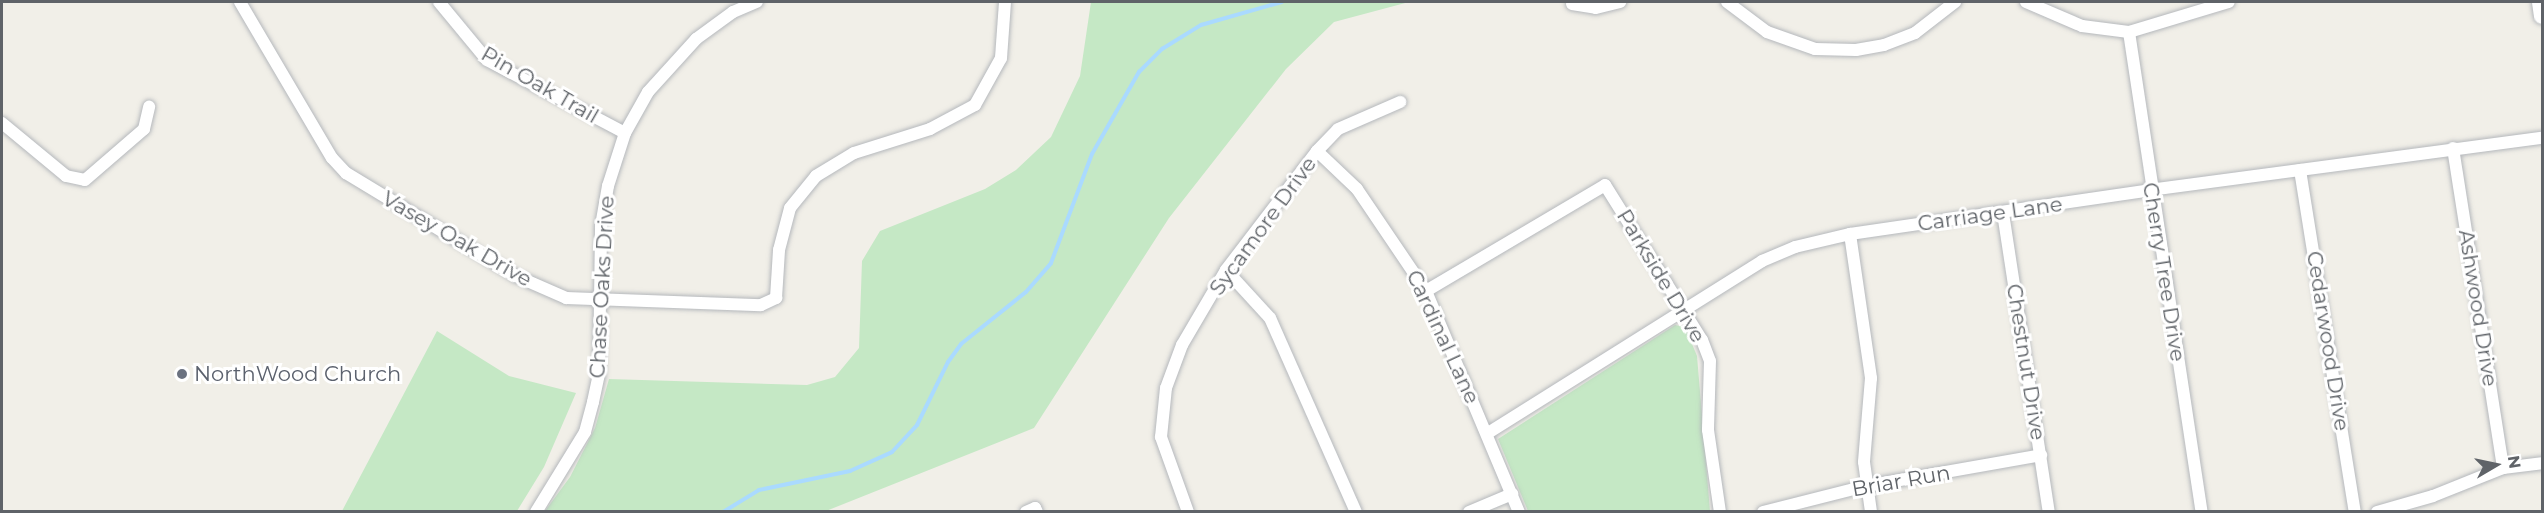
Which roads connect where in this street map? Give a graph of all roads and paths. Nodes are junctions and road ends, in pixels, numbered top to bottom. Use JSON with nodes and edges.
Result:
{"nodes":[{"id":1,"x":240,"y":2,"type":"edge"},
{"id":2,"x":439,"y":2,"type":"edge"},
{"id":3,"x":723,"y":2,"type":"edge"},
{"id":4,"x":757,"y":2,"type":"edge"},
{"id":5,"x":1005,"y":2,"type":"edge"},
{"id":6,"x":1620,"y":2,"type":"edge"},
{"id":7,"x":1727,"y":2,"type":"edge"},
{"id":8,"x":1955,"y":2,"type":"edge"},
{"id":9,"x":2026,"y":2,"type":"edge"},
{"id":10,"x":2229,"y":2,"type":"edge"},
{"id":11,"x":2540,"y":2,"type":"edge"},
{"id":12,"x":1572,"y":4,"type":"dead end"},
{"id":13,"x":733,"y":12,"type":"junction"},
{"id":14,"x":2542,"y":16,"type":"edge"},
{"id":15,"x":2129,"y":32,"type":"junction"},
{"id":16,"x":1400,"y":102,"type":"dead end"},
{"id":17,"x":149,"y":107,"type":"dead end"},
{"id":18,"x":2,"y":123,"type":"edge"},
{"id":19,"x":625,"y":133,"type":"junction"},
{"id":20,"x":2542,"y":138,"type":"edge"},
{"id":21,"x":2453,"y":148,"type":"junction"},
{"id":22,"x":1317,"y":151,"type":"junction"},
{"id":23,"x":2300,"y":170,"type":"junction"},
{"id":24,"x":2150,"y":190,"type":"junction"},
{"id":25,"x":2003,"y":213,"type":"junction"},
{"id":26,"x":1850,"y":234,"type":"junction"},
{"id":27,"x":1226,"y":270,"type":"junction"},
{"id":28,"x":1426,"y":291,"type":"junction"},
{"id":29,"x":601,"y":300,"type":"junction"},
{"id":30,"x":1683,"y":311,"type":"junction"},
{"id":31,"x":1488,"y":433,"type":"junction"},
{"id":32,"x":2041,"y":455,"type":"junction"},
{"id":33,"x":2542,"y":463,"type":"edge"},
{"id":34,"x":2503,"y":468,"type":"junction"},
{"id":35,"x":1866,"y":486,"type":"junction"},
{"id":36,"x":1512,"y":494,"type":"junction"},
{"id":37,"x":536,"y":512,"type":"edge"},
{"id":38,"x":1026,"y":512,"type":"edge"},
{"id":39,"x":1037,"y":512,"type":"edge"},
{"id":40,"x":1188,"y":512,"type":"edge"},
{"id":41,"x":1356,"y":512,"type":"edge"},
{"id":42,"x":1469,"y":512,"type":"edge"},
{"id":43,"x":1519,"y":512,"type":"edge"},
{"id":44,"x":1720,"y":512,"type":"edge"},
{"id":45,"x":1763,"y":512,"type":"edge"},
{"id":46,"x":1871,"y":512,"type":"edge"},
{"id":47,"x":2049,"y":512,"type":"edge"},
{"id":48,"x":2202,"y":512,"type":"edge"},
{"id":49,"x":2355,"y":512,"type":"edge"},
{"id":50,"x":2377,"y":512,"type":"edge"}],
"edges":[{"from":1,"to":29,"type":"street","name":"Vasey Oak Drive"},
{"from":2,"to":19,"type":"street","name":"Pin Oak Trail"},
{"from":3,"to":13,"type":"street"},
{"from":4,"to":13,"type":"street","name":"Chase Oaks Drive"},
{"from":5,"to":29,"type":"street","name":"Vasey Oak Drive"},
{"from":6,"to":12,"type":"street"},
{"from":7,"to":8,"type":"street"},
{"from":9,"to":15,"type":"street"},
{"from":10,"to":15,"type":"street"},
{"from":11,"to":14,"type":"street"},
{"from":13,"to":19,"type":"street","name":"Chase Oaks Drive"},
{"from":15,"to":24,"type":"street","name":"Cherry Tree Drive"},
{"from":16,"to":22,"type":"street","name":"Sycamore Drive"},
{"from":17,"to":18,"type":"street"},
{"from":19,"to":29,"type":"street","name":"Chase Oaks Drive"},
{"from":20,"to":21,"type":"street","name":"Carriage Lane"},
{"from":21,"to":23,"type":"street","name":"Carriage Lane"},
{"from":21,"to":34,"type":"street","name":"Ashwood Drive"},
{"from":22,"to":27,"type":"street","name":"Sycamore Drive"},
{"from":22,"to":28,"type":"street","name":"Cardinal Lane"},
{"from":23,"to":24,"type":"street","name":"Carriage Lane"},
{"from":23,"to":49,"type":"street","name":"Cedarwood Drive"},
{"from":24,"to":25,"type":"street","name":"Carriage Lane"},
{"from":24,"to":48,"type":"street","name":"Cherry Tree Drive"},
{"from":25,"to":26,"type":"street","name":"Carriage Lane"},
{"from":25,"to":32,"type":"street","name":"Chestnut Drive"},
{"from":26,"to":30,"type":"street","name":"Carriage Lane"},
{"from":26,"to":35,"type":"street"},
{"from":27,"to":40,"type":"street","name":"Sycamore Drive"},
{"from":27,"to":41,"type":"street"},
{"from":28,"to":30,"type":"street","name":"Parkside Drive"},
{"from":28,"to":31,"type":"street","name":"Cardinal Lane"},
{"from":29,"to":37,"type":"street","name":"Chase Oaks Drive"},
{"from":30,"to":31,"type":"street","name":"Carriage Lane"},
{"from":30,"to":44,"type":"street","name":"Parkside Drive"},
{"from":31,"to":36,"type":"street","name":"Cardinal Lane"},
{"from":32,"to":35,"type":"street","name":"Briar Run"},
{"from":32,"to":47,"type":"street","name":"Chestnut Drive"},
{"from":33,"to":34,"type":"street"},
{"from":34,"to":50,"type":"street"},
{"from":35,"to":45,"type":"street","name":"Briar Run"},
{"from":35,"to":46,"type":"street"},
{"from":36,"to":42,"type":"street"},
{"from":36,"to":43,"type":"street","name":"Cardinal Lane"},
{"from":38,"to":39,"type":"street"}]}
